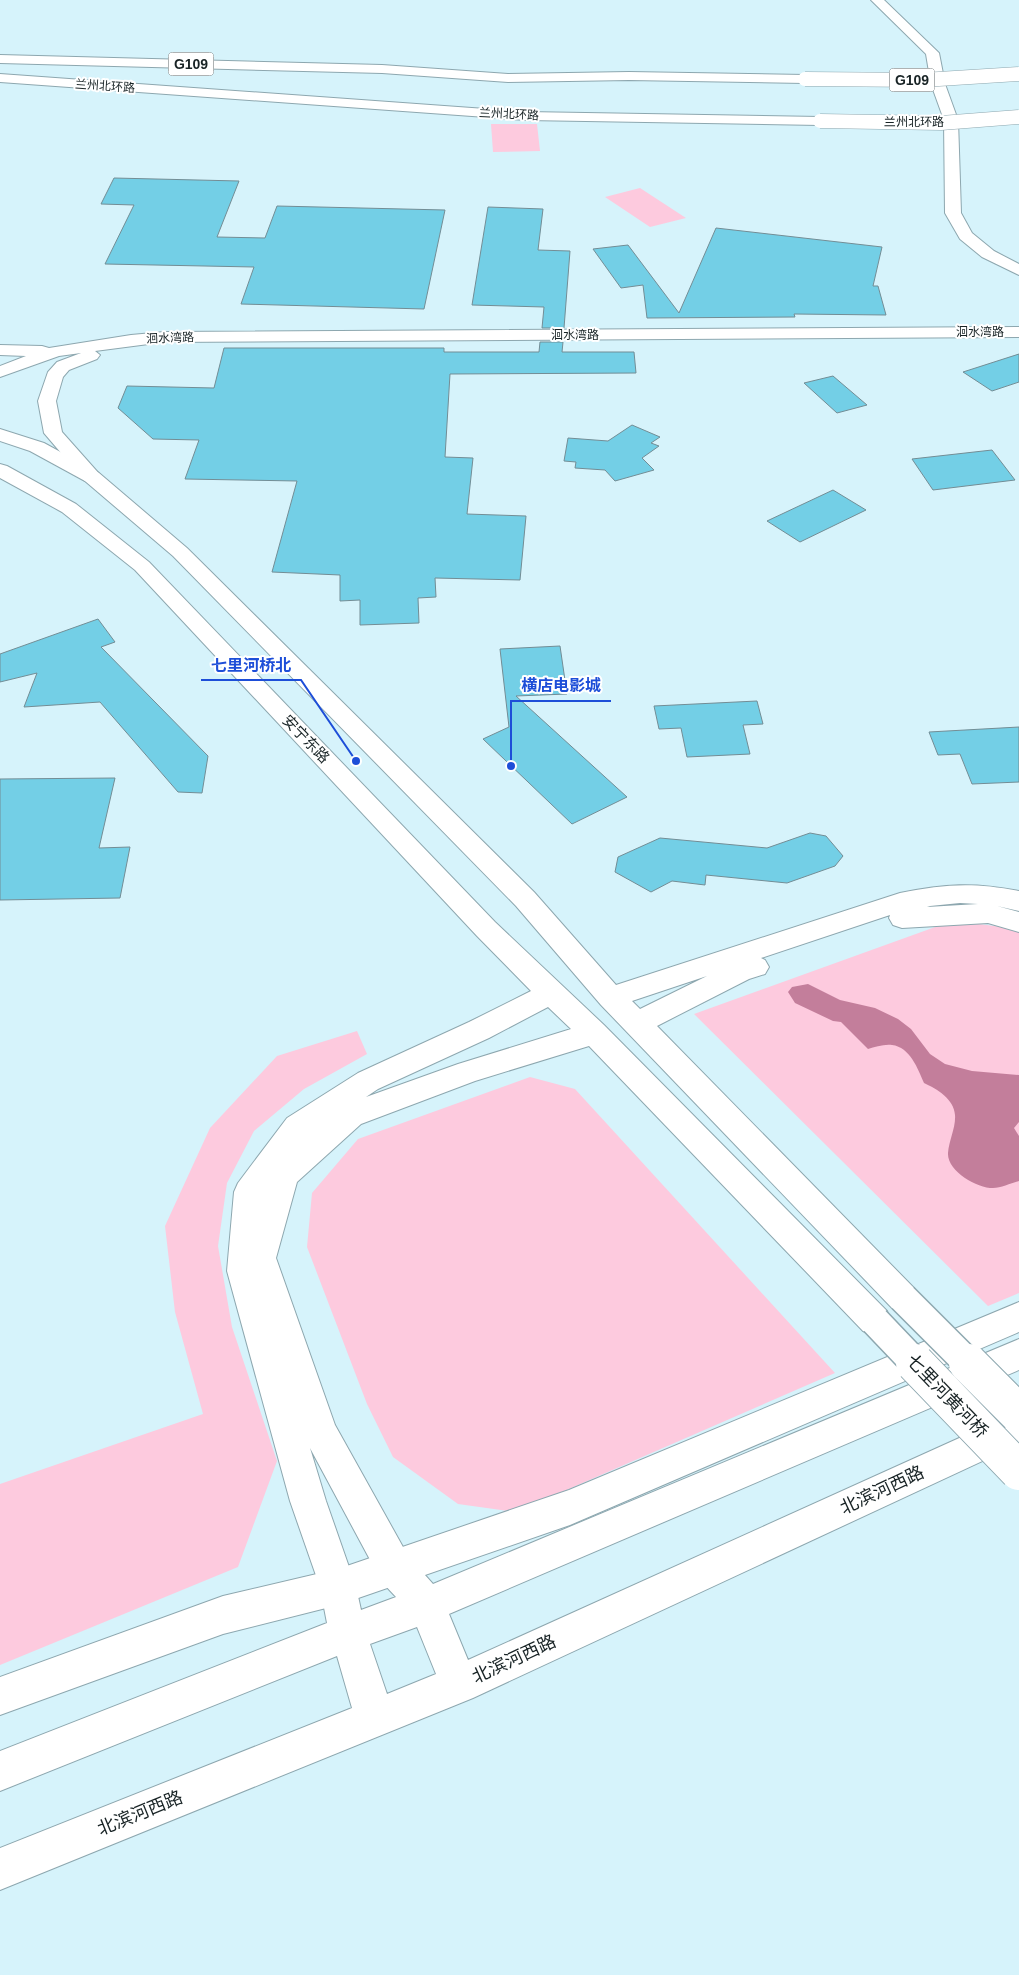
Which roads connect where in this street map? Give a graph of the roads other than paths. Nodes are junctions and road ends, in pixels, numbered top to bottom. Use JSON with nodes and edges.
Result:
{"nodes":[{"id":1,"x":877,"y":0,"type":"edge"},
{"id":2,"x":0,"y":60,"type":"edge"},
{"id":3,"x":1019,"y":74,"type":"edge"},
{"id":4,"x":0,"y":78,"type":"edge"},
{"id":5,"x":1019,"y":117,"type":"edge"},
{"id":6,"x":1019,"y":270,"type":"edge"},
{"id":7,"x":1019,"y":332,"type":"edge"},
{"id":8,"x":131,"y":340,"type":"junction"},
{"id":9,"x":0,"y":350,"type":"edge"},
{"id":10,"x":56,"y":351,"type":"junction"},
{"id":11,"x":0,"y":372,"type":"edge"},
{"id":12,"x":0,"y":435,"type":"edge"},
{"id":13,"x":0,"y":470,"type":"edge"},
{"id":14,"x":92,"y":477,"type":"junction"},
{"id":15,"x":1019,"y":901,"type":"edge"},
{"id":16,"x":1019,"y":922,"type":"edge"},
{"id":17,"x":551,"y":994,"type":"junction"},
{"id":18,"x":611,"y":997,"type":"junction"},
{"id":19,"x":637,"y":1024,"type":"junction"},
{"id":20,"x":594,"y":1033,"type":"junction"},
{"id":21,"x":1019,"y":1317,"type":"edge"},
{"id":22,"x":1019,"y":1354,"type":"edge"},
{"id":23,"x":1019,"y":1414,"type":"edge"},
{"id":24,"x":1019,"y":1427,"type":"edge"},
{"id":25,"x":1019,"y":1471,"type":"edge"},
{"id":26,"x":395,"y":1568,"type":"junction"},
{"id":27,"x":338,"y":1587,"type":"junction"},
{"id":28,"x":427,"y":1606,"type":"junction"},
{"id":29,"x":348,"y":1634,"type":"junction"},
{"id":30,"x":460,"y":1684,"type":"junction"},
{"id":31,"x":0,"y":1696,"type":"edge"},
{"id":32,"x":375,"y":1718,"type":"junction"},
{"id":33,"x":0,"y":1771,"type":"edge"},
{"id":34,"x":0,"y":1870,"type":"edge"}],
"edges":[{"from":1,"to":6,"type":"main road"},
{"from":2,"to":3,"type":"main road","name":"兰州北环路","number":"G109","bridge":true},
{"from":4,"to":5,"type":"main road","name":"兰州北环路","number":"G109","bridge":true},
{"from":7,"to":8,"type":"main road","name":"洄水湾路"},
{"from":8,"to":10,"type":"main road","name":"洄水湾路"},
{"from":8,"to":14,"type":"main road","name":"洄水湾路"},
{"from":9,"to":10,"type":"main road","name":"洄水湾路"},
{"from":10,"to":11,"type":"main road","name":"洄水湾路"},
{"from":12,"to":14,"type":"main road"},
{"from":13,"to":17,"type":"main road","name":"安宁东路"},
{"from":14,"to":18,"type":"main road"},
{"from":15,"to":18,"type":"main road"},
{"from":16,"to":19,"type":"main road"},
{"from":17,"to":20,"type":"main road","name":"安宁东路"},
{"from":17,"to":27,"type":"main road"},
{"from":18,"to":19,"type":"main road"},
{"from":19,"to":23,"type":"main road","bridge":true},
{"from":20,"to":25,"type":"main road","name":"七里河黄河桥","bridge":true},
{"from":20,"to":26,"type":"main road"},
{"from":21,"to":26,"type":"main road"},
{"from":22,"to":28,"type":"main road"},
{"from":24,"to":30,"type":"main road","name":"北滨河西路"},
{"from":26,"to":27,"type":"main road"},
{"from":26,"to":28,"type":"main road"},
{"from":27,"to":29,"type":"main road"},
{"from":27,"to":31,"type":"main road"},
{"from":28,"to":29,"type":"main road"},
{"from":28,"to":30,"type":"main road"},
{"from":29,"to":32,"type":"main road"},
{"from":29,"to":33,"type":"main road"},
{"from":30,"to":32,"type":"main road","name":"北滨河西路"},
{"from":32,"to":34,"type":"main road","name":"北滨河西路"}]}
